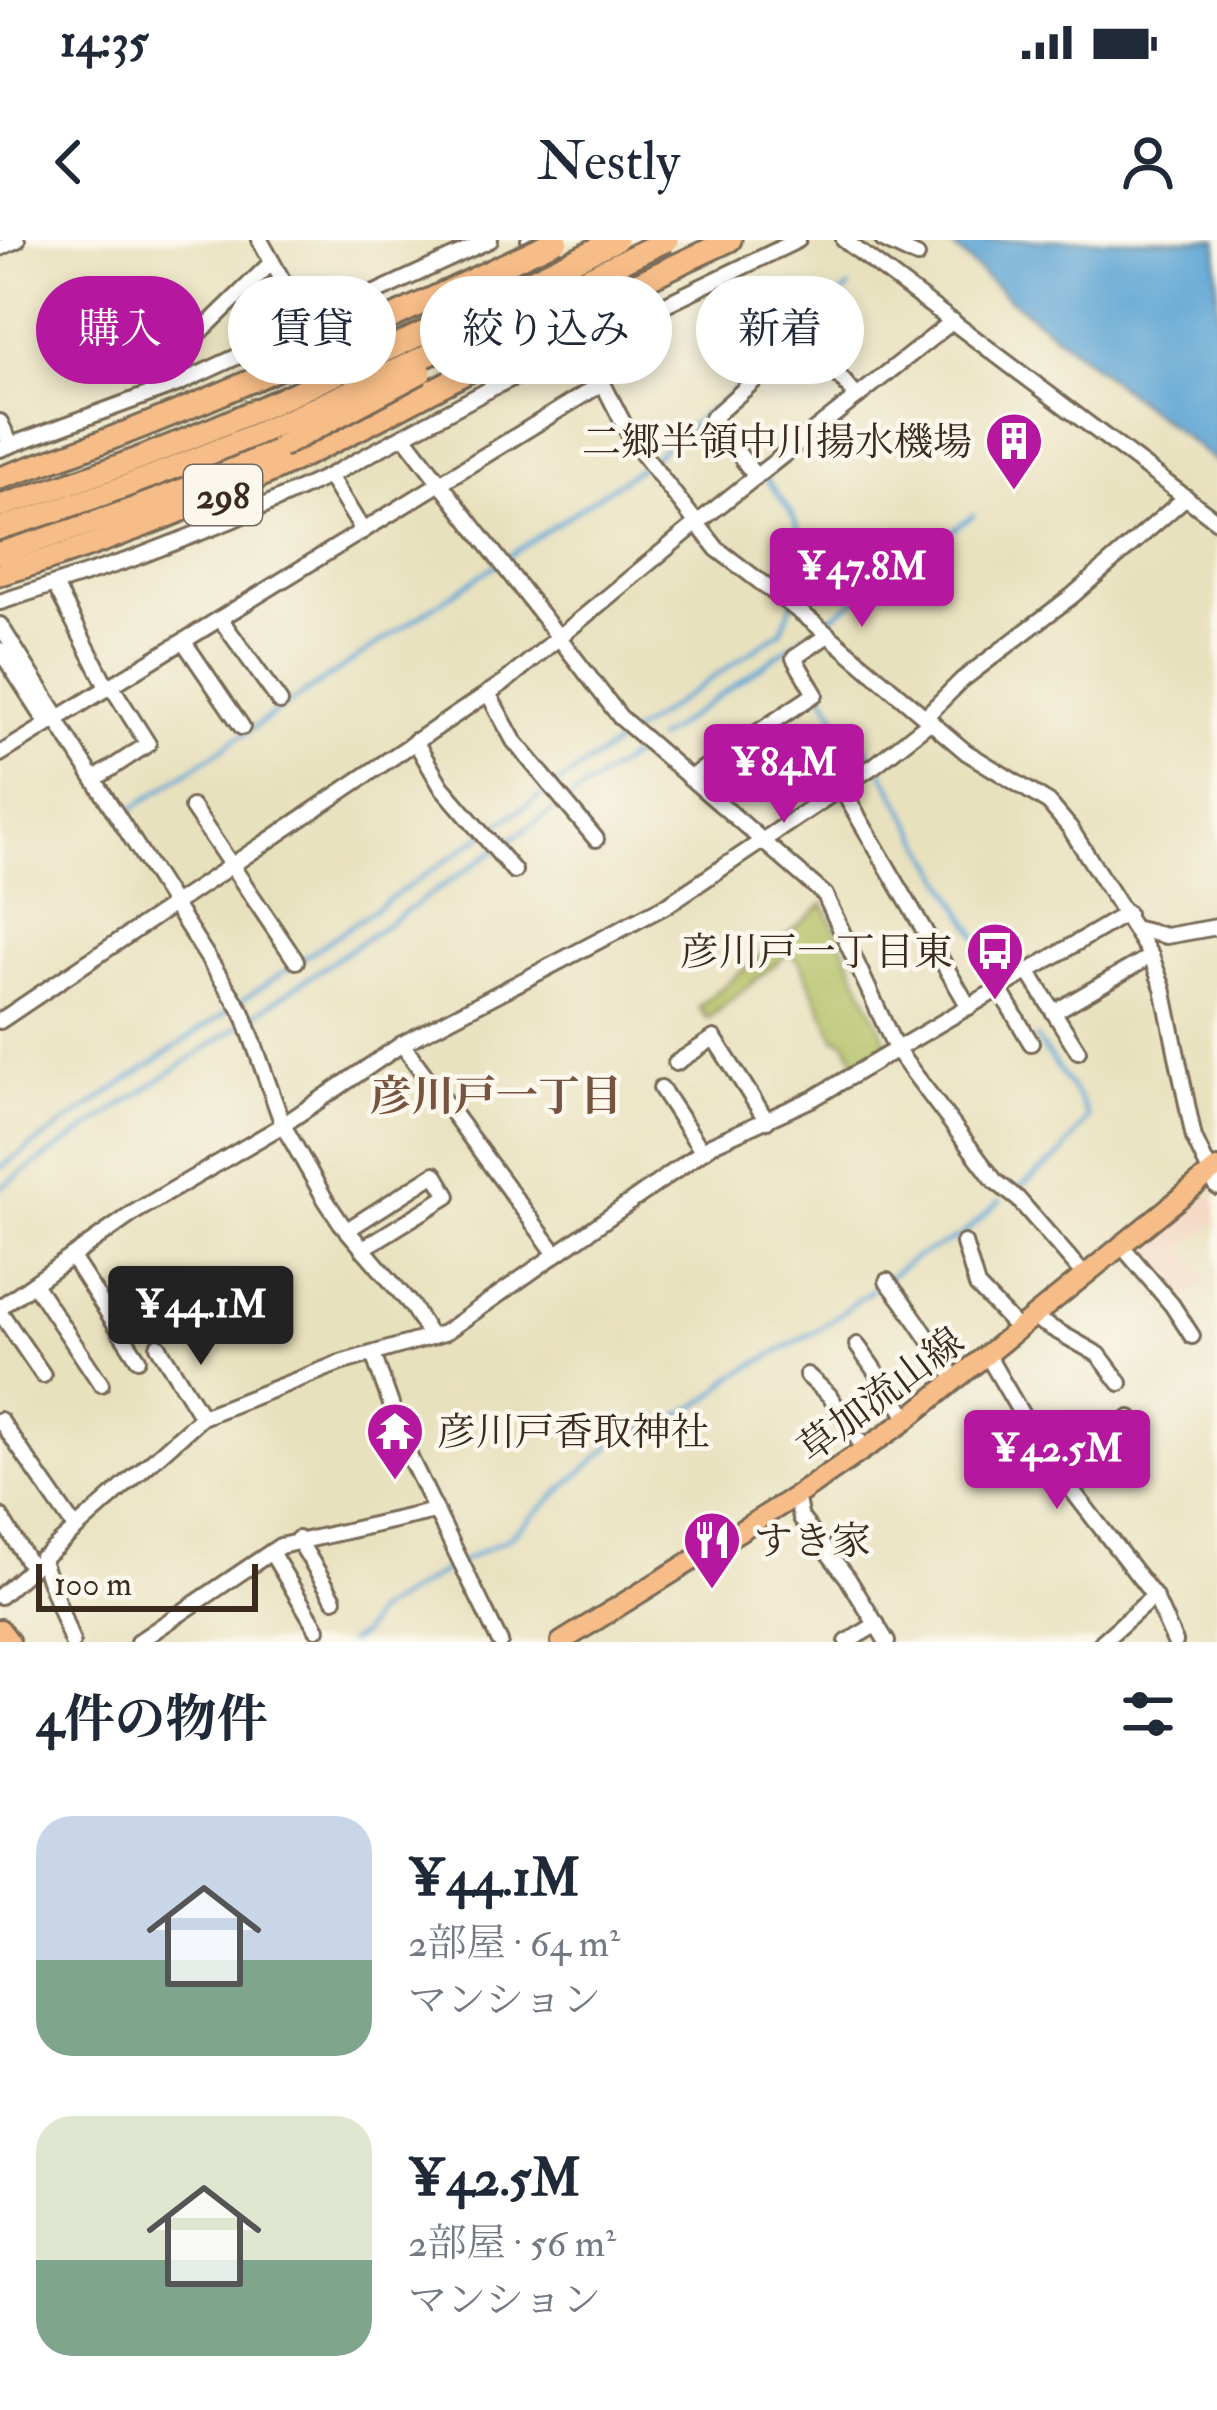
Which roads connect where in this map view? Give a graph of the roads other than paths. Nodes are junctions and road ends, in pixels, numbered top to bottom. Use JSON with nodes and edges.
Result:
{"nodes":[{"id":1,"x":17,"y":240,"type":"edge"},
{"id":2,"x":260,"y":240,"type":"edge"},
{"id":3,"x":490,"y":240,"type":"edge"},
{"id":4,"x":529,"y":240,"type":"edge"},
{"id":5,"x":557,"y":240,"type":"edge"},
{"id":6,"x":616,"y":240,"type":"edge"},
{"id":7,"x":667,"y":240,"type":"edge"},
{"id":8,"x":730,"y":240,"type":"edge"},
{"id":9,"x":798,"y":240,"type":"edge"},
{"id":10,"x":844,"y":240,"type":"edge"},
{"id":11,"x":883,"y":240,"type":"edge"},
{"id":12,"x":0,"y":248,"type":"edge"},
{"id":13,"x":917,"y":256,"type":"dead end"},
{"id":14,"x":272,"y":262,"type":"junction"},
{"id":15,"x":281,"y":276,"type":"edge"},
{"id":16,"x":548,"y":276,"type":"edge"},
{"id":17,"x":591,"y":276,"type":"edge"},
{"id":18,"x":396,"y":284,"type":"edge"},
{"id":19,"x":672,"y":301,"type":"edge"},
{"id":20,"x":953,"y":321,"type":"junction"},
{"id":21,"x":204,"y":328,"type":"edge"},
{"id":22,"x":420,"y":357,"type":"edge"},
{"id":23,"x":420,"y":370,"type":"edge"},
{"id":24,"x":177,"y":384,"type":"edge"},
{"id":25,"x":506,"y":384,"type":"edge"},
{"id":26,"x":601,"y":384,"type":"joint"},
{"id":27,"x":857,"y":397,"type":"junction"},
{"id":28,"x":0,"y":422,"type":"edge"},
{"id":29,"x":404,"y":436,"type":"junction"},
{"id":30,"x":6,"y":447,"type":"edge"},
{"id":31,"x":329,"y":476,"type":"junction"},
{"id":32,"x":756,"y":477,"type":"junction"},
{"id":33,"x":0,"y":478,"type":"edge"},
{"id":34,"x":441,"y":484,"type":"junction"},
{"id":35,"x":1186,"y":497,"type":"junction"},
{"id":36,"x":0,"y":506,"type":"edge"},
{"id":37,"x":1217,"y":521,"type":"edge"},
{"id":38,"x":696,"y":524,"type":"junction"},
{"id":39,"x":0,"y":528,"type":"edge"},
{"id":40,"x":363,"y":531,"type":"junction"},
{"id":41,"x":0,"y":553,"type":"edge"},
{"id":42,"x":0,"y":574,"type":"edge"},
{"id":43,"x":55,"y":585,"type":"junction"},
{"id":44,"x":0,"y":602,"type":"edge"},
{"id":45,"x":221,"y":620,"type":"junction"},
{"id":46,"x":0,"y":625,"type":"edge"},
{"id":47,"x":828,"y":635,"type":"junction"},
{"id":48,"x":557,"y":638,"type":"junction"},
{"id":49,"x":184,"y":642,"type":"junction"},
{"id":50,"x":0,"y":650,"type":"edge"},
{"id":51,"x":110,"y":688,"type":"junction"},
{"id":52,"x":488,"y":693,"type":"junction"},
{"id":53,"x":280,"y":702,"type":"dead end"},
{"id":54,"x":928,"y":718,"type":"junction"},
{"id":55,"x":53,"y":719,"type":"junction"},
{"id":56,"x":242,"y":727,"type":"dead end"},
{"id":57,"x":415,"y":741,"type":"junction"},
{"id":58,"x":0,"y":754,"type":"edge"},
{"id":59,"x":691,"y":777,"type":"junction"},
{"id":60,"x":95,"y":779,"type":"junction"},
{"id":61,"x":841,"y":788,"type":"junction"},
{"id":62,"x":192,"y":807,"type":"dead end"},
{"id":63,"x":596,"y":839,"type":"dead end"},
{"id":64,"x":761,"y":839,"type":"junction"},
{"id":65,"x":231,"y":865,"type":"junction"},
{"id":66,"x":514,"y":872,"type":"dead end"},
{"id":67,"x":175,"y":902,"type":"junction"},
{"id":68,"x":1127,"y":913,"type":"junction"},
{"id":69,"x":1217,"y":927,"type":"edge"},
{"id":70,"x":1137,"y":929,"type":"junction"},
{"id":71,"x":1150,"y":956,"type":"junction"},
{"id":72,"x":296,"y":961,"type":"dead end"},
{"id":73,"x":1028,"y":971,"type":"junction"},
{"id":74,"x":999,"y":988,"type":"junction"},
{"id":75,"x":969,"y":1007,"type":"junction"},
{"id":76,"x":1054,"y":1012,"type":"junction"},
{"id":77,"x":0,"y":1022,"type":"edge"},
{"id":78,"x":1031,"y":1042,"type":"dead end"},
{"id":79,"x":402,"y":1044,"type":"junction"},
{"id":80,"x":897,"y":1051,"type":"junction"},
{"id":81,"x":1078,"y":1051,"type":"dead end"},
{"id":82,"x":676,"y":1063,"type":"dead end"},
{"id":83,"x":661,"y":1088,"type":"dead end"},
{"id":84,"x":767,"y":1121,"type":"junction"},
{"id":85,"x":284,"y":1125,"type":"junction"},
{"id":86,"x":703,"y":1151,"type":"junction"},
{"id":87,"x":1214,"y":1177,"type":"edge"},
{"id":88,"x":346,"y":1230,"type":"junction"},
{"id":89,"x":964,"y":1243,"type":"dead end"},
{"id":90,"x":1122,"y":1246,"type":"junction"},
{"id":91,"x":362,"y":1249,"type":"junction"},
{"id":92,"x":556,"y":1254,"type":"junction"},
{"id":93,"x":73,"y":1259,"type":"junction"},
{"id":94,"x":1085,"y":1276,"type":"junction"},
{"id":95,"x":887,"y":1281,"type":"dead end"},
{"id":96,"x":34,"y":1284,"type":"junction"},
{"id":97,"x":0,"y":1310,"type":"edge"},
{"id":98,"x":1026,"y":1324,"type":"junction"},
{"id":99,"x":1192,"y":1336,"type":"dead end"},
{"id":100,"x":431,"y":1337,"type":"junction"},
{"id":101,"x":158,"y":1346,"type":"dead end"},
{"id":102,"x":857,"y":1346,"type":"dead end"},
{"id":103,"x":373,"y":1354,"type":"junction"},
{"id":104,"x":987,"y":1355,"type":"junction"},
{"id":105,"x":138,"y":1359,"type":"dead end"},
{"id":106,"x":43,"y":1375,"type":"dead end"},
{"id":107,"x":807,"y":1375,"type":"dead end"},
{"id":108,"x":956,"y":1380,"type":"junction"},
{"id":109,"x":1120,"y":1383,"type":"dead end"},
{"id":110,"x":100,"y":1384,"type":"dead end"},
{"id":111,"x":202,"y":1417,"type":"junction"},
{"id":112,"x":908,"y":1418,"type":"junction"},
{"id":113,"x":1130,"y":1418,"type":"dead end"},
{"id":114,"x":0,"y":1420,"type":"edge"},
{"id":115,"x":866,"y":1450,"type":"junction"},
{"id":116,"x":1047,"y":1457,"type":"junction"},
{"id":117,"x":796,"y":1496,"type":"junction"},
{"id":118,"x":435,"y":1511,"type":"junction"},
{"id":119,"x":0,"y":1516,"type":"edge"},
{"id":120,"x":75,"y":1528,"type":"junction"},
{"id":121,"x":298,"y":1539,"type":"junction"},
{"id":122,"x":271,"y":1552,"type":"junction"},
{"id":123,"x":36,"y":1563,"type":"junction"},
{"id":124,"x":0,"y":1596,"type":"edge"},
{"id":125,"x":1154,"y":1596,"type":"junction"},
{"id":126,"x":334,"y":1599,"type":"dead end"},
{"id":127,"x":877,"y":1624,"type":"junction"},
{"id":128,"x":0,"y":1629,"type":"edge"},
{"id":129,"x":317,"y":1629,"type":"dead end"},
{"id":130,"x":585,"y":1636,"type":"edge"},
{"id":131,"x":10,"y":1642,"type":"edge"},
{"id":132,"x":72,"y":1642,"type":"edge"},
{"id":133,"x":138,"y":1642,"type":"edge"},
{"id":134,"x":500,"y":1642,"type":"edge"},
{"id":135,"x":561,"y":1642,"type":"edge"},
{"id":136,"x":847,"y":1642,"type":"edge"},
{"id":137,"x":886,"y":1642,"type":"edge"},
{"id":138,"x":1102,"y":1642,"type":"edge"},
{"id":139,"x":1175,"y":1642,"type":"edge"}],
"edges":[{"from":1,"to":12,"type":"street"},
{"from":2,"to":14,"type":"street"},
{"from":3,"to":18,"type":"street"},
{"from":4,"to":16,"type":"street"},
{"from":5,"to":33,"type":"highway","number":"298","bridge":true},
{"from":6,"to":36,"type":"highway","bridge":true},
{"from":7,"to":17,"type":"highway","bridge":true},
{"from":8,"to":42,"type":"highway","number":"298","bridge":true},
{"from":9,"to":19,"type":"street"},
{"from":10,"to":20,"type":"street"},
{"from":11,"to":13,"type":"street"},
{"from":14,"to":15,"type":"street"},
{"from":14,"to":21,"type":"street"},
{"from":20,"to":27,"type":"street"},
{"from":20,"to":35,"type":"street"},
{"from":22,"to":39,"type":"highway","bridge":true},
{"from":23,"to":41,"type":"highway","number":"298","bridge":true},
{"from":24,"to":30,"type":"street"},
{"from":25,"to":29,"type":"street"},
{"from":26,"to":34,"type":"street"},
{"from":26,"to":38,"type":"street"},
{"from":27,"to":32,"type":"street"},
{"from":27,"to":32,"type":"street"},
{"from":28,"to":30,"type":"street"},
{"from":29,"to":31,"type":"street"},
{"from":29,"to":34,"type":"street"},
{"from":31,"to":40,"type":"street"},
{"from":31,"to":43,"type":"street"},
{"from":32,"to":38,"type":"street"},
{"from":34,"to":40,"type":"street"},
{"from":34,"to":48,"type":"street"},
{"from":35,"to":37,"type":"street"},
{"from":35,"to":54,"type":"street"},
{"from":38,"to":47,"type":"street"},
{"from":38,"to":48,"type":"street"},
{"from":40,"to":45,"type":"street"},
{"from":43,"to":44,"type":"street"},
{"from":43,"to":51,"type":"street"},
{"from":45,"to":49,"type":"street"},
{"from":45,"to":53,"type":"street"},
{"from":46,"to":55,"type":"street"},
{"from":47,"to":54,"type":"street"},
{"from":47,"to":59,"type":"street"},
{"from":48,"to":52,"type":"street"},
{"from":48,"to":59,"type":"street"},
{"from":49,"to":51,"type":"street"},
{"from":49,"to":56,"type":"street"},
{"from":50,"to":55,"type":"street"},
{"from":51,"to":55,"type":"street"},
{"from":51,"to":60,"type":"street"},
{"from":52,"to":57,"type":"street"},
{"from":52,"to":63,"type":"street"},
{"from":54,"to":61,"type":"street"},
{"from":54,"to":68,"type":"street"},
{"from":55,"to":58,"type":"street"},
{"from":55,"to":60,"type":"street"},
{"from":57,"to":65,"type":"street"},
{"from":57,"to":66,"type":"street"},
{"from":59,"to":64,"type":"street"},
{"from":60,"to":67,"type":"street"},
{"from":61,"to":64,"type":"street"},
{"from":61,"to":75,"type":"street"},
{"from":62,"to":65,"type":"street"},
{"from":64,"to":79,"type":"street"},
{"from":64,"to":80,"type":"street"},
{"from":65,"to":67,"type":"street"},
{"from":65,"to":72,"type":"street"},
{"from":67,"to":77,"type":"street"},
{"from":67,"to":85,"type":"street"},
{"from":68,"to":70,"type":"street"},
{"from":68,"to":73,"type":"street"},
{"from":69,"to":70,"type":"street"},
{"from":70,"to":71,"type":"street"},
{"from":71,"to":76,"type":"street"},
{"from":71,"to":87,"type":"street"},
{"from":73,"to":74,"type":"street"},
{"from":73,"to":76,"type":"street"},
{"from":74,"to":75,"type":"street"},
{"from":74,"to":78,"type":"street"},
{"from":75,"to":80,"type":"street"},
{"from":76,"to":81,"type":"street"},
{"from":79,"to":85,"type":"street"},
{"from":79,"to":92,"type":"street"},
{"from":80,"to":84,"type":"street"},
{"from":80,"to":94,"type":"street"},
{"from":82,"to":84,"type":"street"},
{"from":83,"to":86,"type":"street"},
{"from":84,"to":86,"type":"street"},
{"from":85,"to":88,"type":"street"},
{"from":85,"to":93,"type":"street"},
{"from":86,"to":92,"type":"street"},
{"from":87,"to":90,"type":"main road","name":"草加流山線"},
{"from":88,"to":91,"type":"street"},
{"from":88,"to":91,"type":"street"},
{"from":89,"to":98,"type":"street"},
{"from":90,"to":94,"type":"main road","name":"草加流山線"},
{"from":90,"to":99,"type":"street"},
{"from":91,"to":100,"type":"street"},
{"from":92,"to":100,"type":"street"},
{"from":93,"to":96,"type":"street"},
{"from":93,"to":105,"type":"street"},
{"from":94,"to":98,"type":"main road","name":"草加流山線"},
{"from":95,"to":108,"type":"street"},
{"from":96,"to":97,"type":"street"},
{"from":96,"to":110,"type":"street"},
{"from":97,"to":106,"type":"street"},
{"from":98,"to":104,"type":"main road","name":"草加流山線"},
{"from":98,"to":109,"type":"street"},
{"from":100,"to":103,"type":"street"},
{"from":101,"to":111,"type":"street"},
{"from":102,"to":112,"type":"street"},
{"from":103,"to":111,"type":"street"},
{"from":103,"to":118,"type":"street"},
{"from":104,"to":108,"type":"main road","name":"草加流山線"},
{"from":104,"to":116,"type":"street"},
{"from":107,"to":115,"type":"street"},
{"from":108,"to":112,"type":"main road","name":"草加流山線"},
{"from":111,"to":120,"type":"street"},
{"from":112,"to":115,"type":"main road","name":"草加流山線"},
{"from":113,"to":116,"type":"street"},
{"from":114,"to":120,"type":"street"},
{"from":115,"to":117,"type":"main road","name":"草加流山線"},
{"from":116,"to":125,"type":"street"},
{"from":117,"to":127,"type":"street"},
{"from":117,"to":130,"type":"main road","name":"草加流山線"},
{"from":118,"to":121,"type":"street"},
{"from":118,"to":134,"type":"street"},
{"from":119,"to":123,"type":"street"},
{"from":120,"to":123,"type":"street"},
{"from":121,"to":122,"type":"street"},
{"from":121,"to":126,"type":"street"},
{"from":122,"to":129,"type":"street"},
{"from":122,"to":133,"type":"street"},
{"from":123,"to":124,"type":"street"},
{"from":123,"to":132,"type":"street"},
{"from":125,"to":138,"type":"street"},
{"from":125,"to":139,"type":"street"},
{"from":127,"to":136,"type":"street"},
{"from":127,"to":137,"type":"street"},
{"from":128,"to":131,"type":"main road"},
{"from":130,"to":135,"type":"main road","name":"草加流山線"}]}
